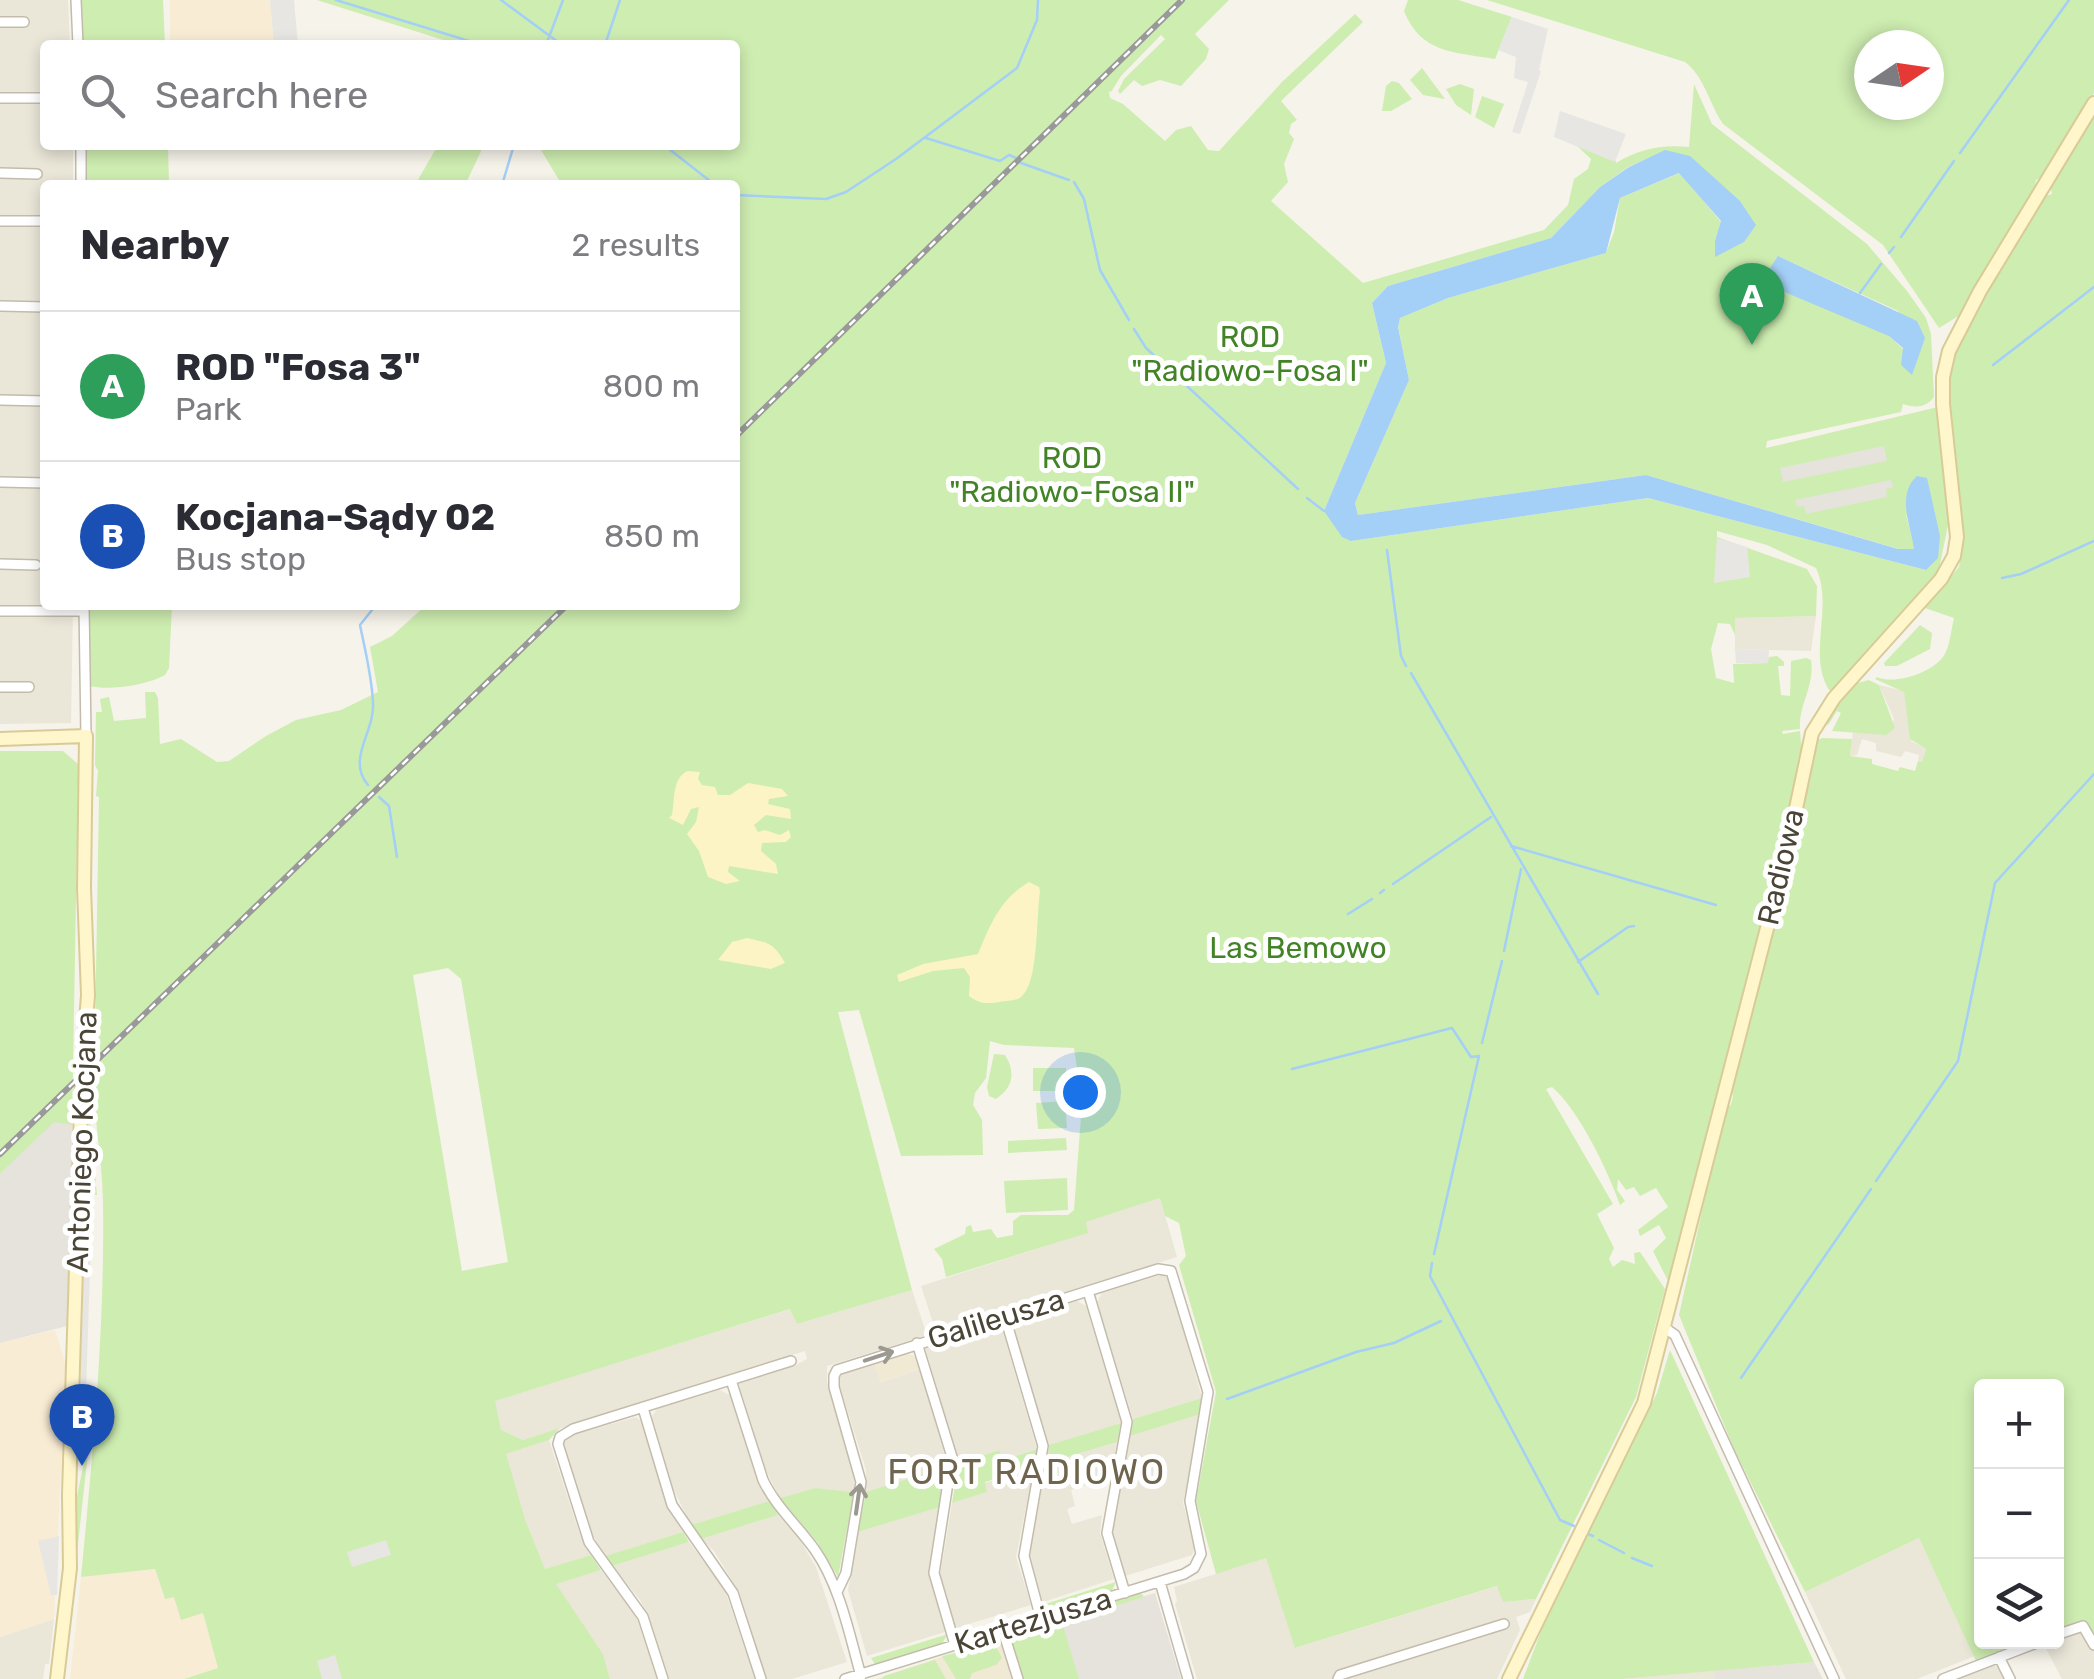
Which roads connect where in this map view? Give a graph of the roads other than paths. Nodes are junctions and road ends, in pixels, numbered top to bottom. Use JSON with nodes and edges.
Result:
{"nodes":[{"id":1,"x":76,"y":0,"type":"edge"},
{"id":2,"x":0,"y":22,"type":"edge"},
{"id":3,"x":24,"y":22,"type":"dead end"},
{"id":4,"x":78,"y":40,"type":"edge"},
{"id":5,"x":0,"y":98,"type":"edge"},
{"id":6,"x":40,"y":98,"type":"edge"},
{"id":7,"x":2094,"y":102,"type":"edge"},
{"id":8,"x":81,"y":150,"type":"edge"},
{"id":9,"x":0,"y":173,"type":"edge"},
{"id":10,"x":37,"y":174,"type":"dead end"},
{"id":11,"x":82,"y":180,"type":"edge"},
{"id":12,"x":0,"y":220,"type":"edge"},
{"id":13,"x":40,"y":221,"type":"edge"},
{"id":14,"x":0,"y":306,"type":"edge"},
{"id":15,"x":40,"y":306,"type":"edge"},
{"id":16,"x":0,"y":400,"type":"edge"},
{"id":17,"x":40,"y":401,"type":"edge"},
{"id":18,"x":0,"y":482,"type":"edge"},
{"id":19,"x":40,"y":482,"type":"edge"},
{"id":20,"x":0,"y":564,"type":"edge"},
{"id":21,"x":36,"y":565,"type":"dead end"},
{"id":22,"x":40,"y":610,"type":"edge"},
{"id":23,"x":84,"y":610,"type":"edge"},
{"id":24,"x":0,"y":611,"type":"edge"},
{"id":25,"x":0,"y":687,"type":"edge"},
{"id":26,"x":28,"y":687,"type":"dead end"},
{"id":27,"x":0,"y":739,"type":"edge"},
{"id":28,"x":86,"y":739,"type":"junction"},
{"id":29,"x":1088,"y":1290,"type":"junction"},
{"id":30,"x":1005,"y":1318,"type":"junction"},
{"id":31,"x":1665,"y":1328,"type":"junction"},
{"id":32,"x":917,"y":1344,"type":"junction"},
{"id":33,"x":791,"y":1361,"type":"dead end"},
{"id":34,"x":731,"y":1380,"type":"junction"},
{"id":35,"x":643,"y":1408,"type":"junction"},
{"id":36,"x":1200,"y":1544,"type":"joint"},
{"id":37,"x":1160,"y":1582,"type":"junction"},
{"id":38,"x":837,"y":1592,"type":"junction"},
{"id":39,"x":1125,"y":1593,"type":"junction"},
{"id":40,"x":1041,"y":1618,"type":"junction"},
{"id":41,"x":1504,"y":1624,"type":"dead end"},
{"id":42,"x":1003,"y":1631,"type":"junction"},
{"id":43,"x":2064,"y":1632,"type":"edge"},
{"id":44,"x":956,"y":1645,"type":"junction"},
{"id":45,"x":2094,"y":1645,"type":"edge"},
{"id":46,"x":2022,"y":1649,"type":"edge"},
{"id":47,"x":1999,"y":1658,"type":"junction"},
{"id":48,"x":862,"y":1676,"type":"edge"},
{"id":49,"x":57,"y":1679,"type":"edge"},
{"id":50,"x":664,"y":1679,"type":"edge"},
{"id":51,"x":761,"y":1679,"type":"edge"},
{"id":52,"x":845,"y":1679,"type":"edge"},
{"id":53,"x":1018,"y":1679,"type":"edge"},
{"id":54,"x":1188,"y":1679,"type":"edge"},
{"id":55,"x":1338,"y":1679,"type":"edge"},
{"id":56,"x":1508,"y":1679,"type":"edge"},
{"id":57,"x":1834,"y":1679,"type":"edge"},
{"id":58,"x":1943,"y":1679,"type":"edge"},
{"id":59,"x":2010,"y":1679,"type":"edge"}],
"edges":[{"from":1,"to":4,"type":"street"},
{"from":2,"to":3,"type":"street"},
{"from":5,"to":6,"type":"street"},
{"from":7,"to":31,"type":"main road","name":"Radiowa"},
{"from":8,"to":11,"type":"street"},
{"from":9,"to":10,"type":"street"},
{"from":12,"to":13,"type":"street"},
{"from":14,"to":15,"type":"street"},
{"from":16,"to":17,"type":"street"},
{"from":18,"to":19,"type":"street"},
{"from":20,"to":21,"type":"street"},
{"from":22,"to":24,"type":"street"},
{"from":23,"to":28,"type":"street","name":"Antoniego Kocjana"},
{"from":25,"to":26,"type":"street"},
{"from":27,"to":28,"type":"main road"},
{"from":28,"to":49,"type":"main road","name":"Antoniego Kocjana"},
{"from":29,"to":30,"type":"street","name":"Galileusza"},
{"from":29,"to":36,"type":"street","name":"Galileusza"},
{"from":29,"to":39,"type":"street"},
{"from":30,"to":32,"type":"street","name":"Galileusza"},
{"from":30,"to":40,"type":"street"},
{"from":31,"to":56,"type":"main road","name":"Radiowa"},
{"from":31,"to":57,"type":"street"},
{"from":38,"to":32,"type":"street","name":"Galileusza","one_way":true},
{"from":32,"to":44,"type":"street"},
{"from":33,"to":34,"type":"street"},
{"from":34,"to":35,"type":"street"},
{"from":34,"to":38,"type":"street"},
{"from":35,"to":50,"type":"street"},
{"from":35,"to":51,"type":"street"},
{"from":36,"to":37,"type":"street","name":"Kartezjusza"},
{"from":37,"to":39,"type":"street","name":"Kartezjusza"},
{"from":37,"to":54,"type":"street"},
{"from":38,"to":48,"type":"street"},
{"from":39,"to":40,"type":"street","name":"Kartezjusza"},
{"from":40,"to":42,"type":"street","name":"Kartezjusza"},
{"from":41,"to":55,"type":"street"},
{"from":42,"to":44,"type":"street","name":"Kartezjusza"},
{"from":42,"to":53,"type":"street"},
{"from":43,"to":45,"type":"street"},
{"from":44,"to":48,"type":"street","name":"Kartezjusza"},
{"from":46,"to":47,"type":"street"},
{"from":47,"to":58,"type":"street"},
{"from":47,"to":59,"type":"street"},
{"from":48,"to":52,"type":"street","name":"Kartezjusza"}]}
